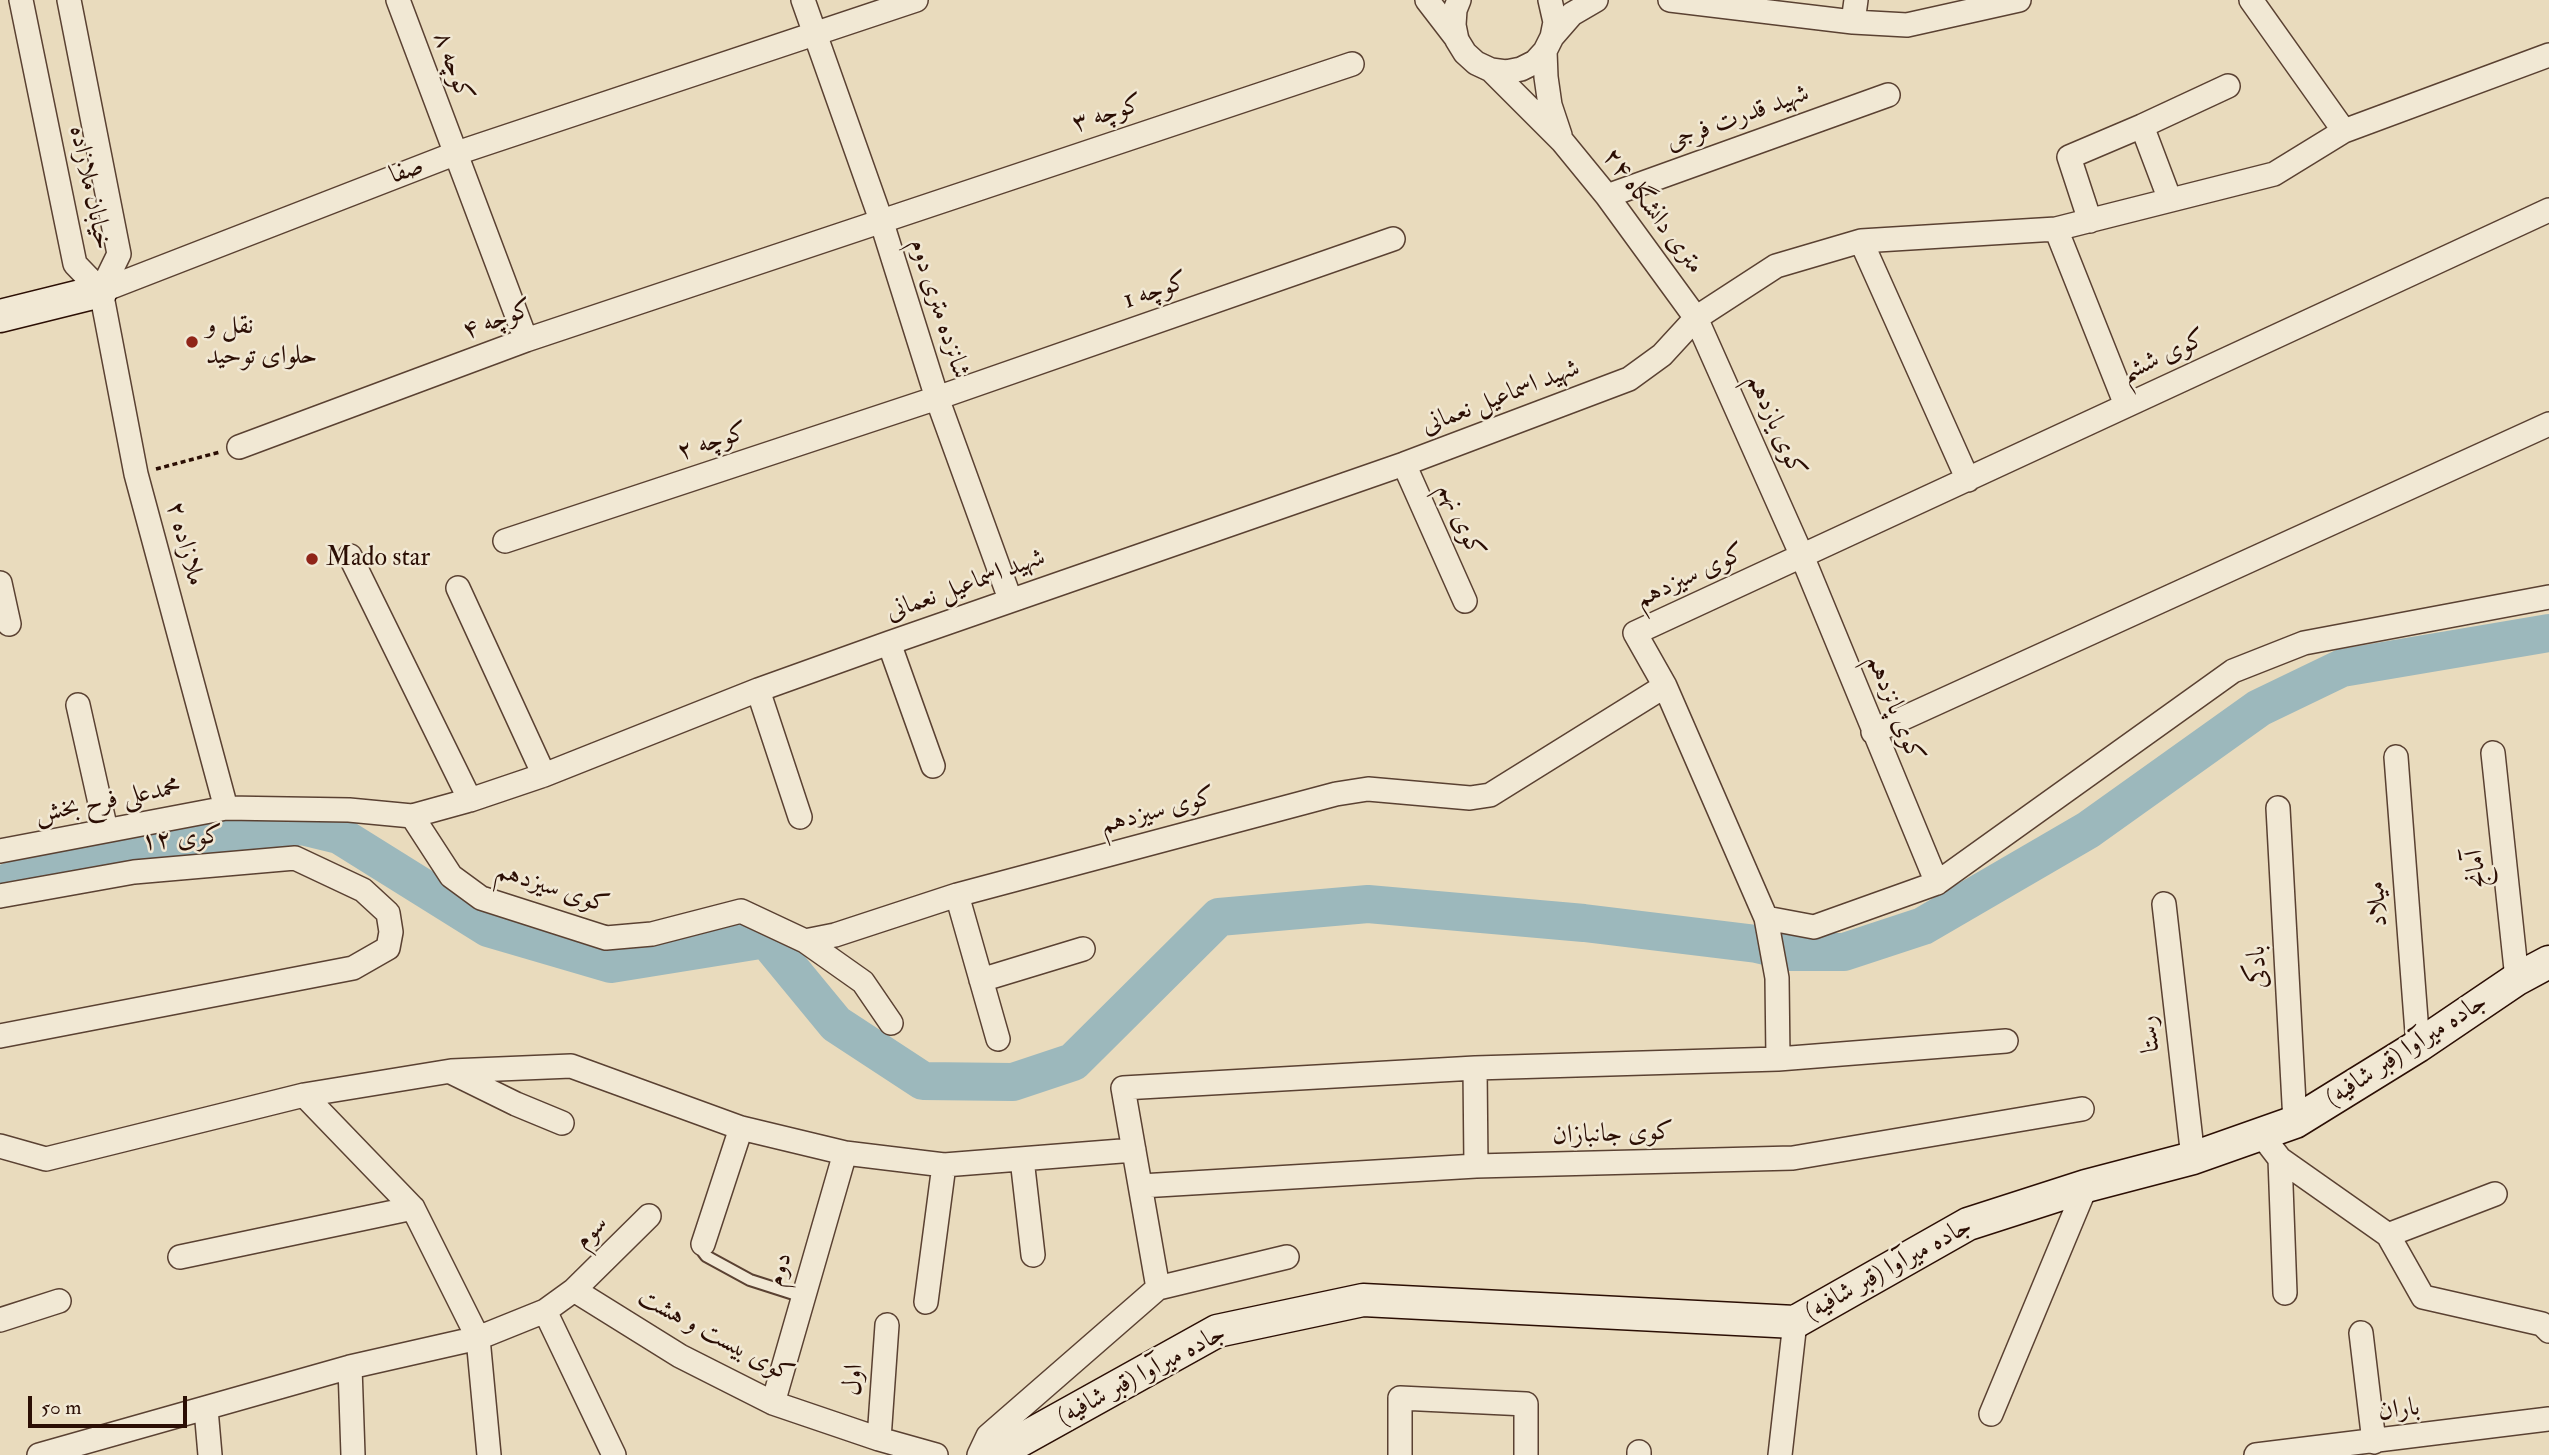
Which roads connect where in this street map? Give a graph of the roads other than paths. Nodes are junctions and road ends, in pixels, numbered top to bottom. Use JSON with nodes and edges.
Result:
{"nodes":[{"id":1,"x":21,"y":0,"type":"edge"},
{"id":2,"x":69,"y":0,"type":"edge"},
{"id":3,"x":398,"y":0,"type":"edge"},
{"id":4,"x":803,"y":0,"type":"edge"},
{"id":5,"x":916,"y":0,"type":"edge"},
{"id":6,"x":1427,"y":0,"type":"edge"},
{"id":7,"x":1459,"y":0,"type":"edge"},
{"id":8,"x":1550,"y":0,"type":"edge"},
{"id":9,"x":1596,"y":0,"type":"edge"},
{"id":10,"x":1670,"y":0,"type":"edge"},
{"id":11,"x":2019,"y":0,"type":"edge"},
{"id":12,"x":2251,"y":0,"type":"edge"},
{"id":13,"x":1854,"y":11,"type":"edge"},
{"id":14,"x":817,"y":34,"type":"junction"},
{"id":15,"x":1457,"y":40,"type":"junction"},
{"id":16,"x":1549,"y":44,"type":"junction"},
{"id":17,"x":2549,"y":55,"type":"edge"},
{"id":18,"x":1352,"y":64,"type":"dead end"},
{"id":19,"x":1490,"y":70,"type":"junction"},
{"id":20,"x":2228,"y":86,"type":"dead end"},
{"id":21,"x":1888,"y":95,"type":"dead end"},
{"id":22,"x":2142,"y":126,"type":"junction"},
{"id":23,"x":2344,"y":131,"type":"junction"},
{"id":24,"x":1562,"y":141,"type":"junction"},
{"id":25,"x":454,"y":154,"type":"junction"},
{"id":26,"x":1607,"y":196,"type":"junction"},
{"id":27,"x":2170,"y":200,"type":"junction"},
{"id":28,"x":2549,"y":210,"type":"edge"},
{"id":29,"x":881,"y":220,"type":"junction"},
{"id":30,"x":2090,"y":221,"type":"junction"},
{"id":31,"x":2056,"y":229,"type":"junction"},
{"id":32,"x":1393,"y":239,"type":"dead end"},
{"id":33,"x":1861,"y":240,"type":"junction"},
{"id":34,"x":101,"y":291,"type":"junction"},
{"id":35,"x":0,"y":316,"type":"edge"},
{"id":36,"x":1696,"y":318,"type":"junction"},
{"id":37,"x":526,"y":340,"type":"junction"},
{"id":38,"x":937,"y":398,"type":"junction"},
{"id":39,"x":2126,"y":405,"type":"junction"},
{"id":40,"x":2549,"y":424,"type":"edge"},
{"id":41,"x":239,"y":447,"type":"road end"},
{"id":42,"x":1404,"y":464,"type":"junction"},
{"id":43,"x":1968,"y":480,"type":"junction"},
{"id":44,"x":505,"y":541,"type":"dead end"},
{"id":45,"x":350,"y":556,"type":"dead end"},
{"id":46,"x":1802,"y":556,"type":"junction"},
{"id":47,"x":0,"y":583,"type":"edge"},
{"id":48,"x":458,"y":588,"type":"dead end"},
{"id":49,"x":2549,"y":597,"type":"edge"},
{"id":50,"x":1010,"y":599,"type":"junction"},
{"id":51,"x":1465,"y":601,"type":"dead end"},
{"id":52,"x":9,"y":624,"type":"dead end"},
{"id":53,"x":889,"y":643,"type":"junction"},
{"id":54,"x":1665,"y":686,"type":"junction"},
{"id":55,"x":758,"y":690,"type":"junction"},
{"id":56,"x":78,"y":705,"type":"dead end"},
{"id":57,"x":1873,"y":732,"type":"junction"},
{"id":58,"x":2493,"y":753,"type":"dead end"},
{"id":59,"x":2396,"y":757,"type":"dead end"},
{"id":60,"x":933,"y":766,"type":"dead end"},
{"id":61,"x":544,"y":775,"type":"junction"},
{"id":62,"x":470,"y":800,"type":"junction"},
{"id":63,"x":226,"y":808,"type":"junction"},
{"id":64,"x":2278,"y":808,"type":"dead end"},
{"id":65,"x":412,"y":816,"type":"junction"},
{"id":66,"x":800,"y":817,"type":"dead end"},
{"id":67,"x":106,"y":830,"type":"junction"},
{"id":68,"x":0,"y":851,"type":"edge"},
{"id":69,"x":1937,"y":883,"type":"junction"},
{"id":70,"x":957,"y":895,"type":"junction"},
{"id":71,"x":0,"y":896,"type":"edge"},
{"id":72,"x":2164,"y":904,"type":"dead end"},
{"id":73,"x":1766,"y":918,"type":"junction"},
{"id":74,"x":805,"y":941,"type":"junction"},
{"id":75,"x":1083,"y":949,"type":"dead end"},
{"id":76,"x":2549,"y":962,"type":"edge"},
{"id":77,"x":2517,"y":979,"type":"junction"},
{"id":78,"x":981,"y":980,"type":"junction"},
{"id":79,"x":891,"y":1023,"type":"dead end"},
{"id":80,"x":0,"y":1036,"type":"edge"},
{"id":81,"x":998,"y":1039,"type":"dead end"},
{"id":82,"x":2006,"y":1041,"type":"dead end"},
{"id":83,"x":2418,"y":1046,"type":"junction"},
{"id":84,"x":1778,"y":1059,"type":"junction"},
{"id":85,"x":1475,"y":1068,"type":"junction"},
{"id":86,"x":451,"y":1071,"type":"junction"},
{"id":87,"x":304,"y":1095,"type":"junction"},
{"id":88,"x":2082,"y":1109,"type":"dead end"},
{"id":89,"x":2295,"y":1122,"type":"junction"},
{"id":90,"x":562,"y":1123,"type":"dead end"},
{"id":91,"x":741,"y":1128,"type":"junction"},
{"id":92,"x":2260,"y":1133,"type":"junction"},
{"id":93,"x":0,"y":1146,"type":"edge"},
{"id":94,"x":1134,"y":1150,"type":"junction"},
{"id":95,"x":845,"y":1153,"type":"junction"},
{"id":96,"x":1022,"y":1158,"type":"junction"},
{"id":97,"x":2193,"y":1158,"type":"junction"},
{"id":98,"x":2280,"y":1159,"type":"junction"},
{"id":99,"x":944,"y":1165,"type":"junction"},
{"id":100,"x":1476,"y":1166,"type":"junction"},
{"id":101,"x":1141,"y":1186,"type":"junction"},
{"id":102,"x":2086,"y":1186,"type":"junction"},
{"id":103,"x":2496,"y":1194,"type":"dead end"},
{"id":104,"x":413,"y":1208,"type":"junction"},
{"id":105,"x":649,"y":1216,"type":"dead end"},
{"id":106,"x":2388,"y":1235,"type":"junction"},
{"id":107,"x":703,"y":1244,"type":"joint"},
{"id":108,"x":1033,"y":1255,"type":"dead end"},
{"id":109,"x":1287,"y":1256,"type":"dead end"},
{"id":110,"x":180,"y":1257,"type":"dead end"},
{"id":111,"x":1158,"y":1288,"type":"junction"},
{"id":112,"x":574,"y":1290,"type":"junction"},
{"id":113,"x":2285,"y":1293,"type":"dead end"},
{"id":114,"x":803,"y":1297,"type":"junction"},
{"id":115,"x":59,"y":1301,"type":"dead end"},
{"id":116,"x":926,"y":1302,"type":"dead end"},
{"id":117,"x":545,"y":1311,"type":"junction"},
{"id":118,"x":0,"y":1320,"type":"edge"},
{"id":119,"x":1795,"y":1322,"type":"junction"},
{"id":120,"x":887,"y":1325,"type":"dead end"},
{"id":121,"x":2549,"y":1331,"type":"edge"},
{"id":122,"x":2361,"y":1332,"type":"dead end"},
{"id":123,"x":478,"y":1338,"type":"junction"},
{"id":124,"x":350,"y":1367,"type":"junction"},
{"id":125,"x":773,"y":1403,"type":"junction"},
{"id":126,"x":206,"y":1409,"type":"junction"},
{"id":127,"x":1991,"y":1414,"type":"dead end"},
{"id":128,"x":2549,"y":1419,"type":"edge"},
{"id":129,"x":878,"y":1439,"type":"junction"},
{"id":130,"x":2374,"y":1442,"type":"junction"},
{"id":131,"x":50,"y":1454,"type":"edge"},
{"id":132,"x":210,"y":1455,"type":"edge"},
{"id":133,"x":353,"y":1455,"type":"edge"},
{"id":134,"x":489,"y":1455,"type":"edge"},
{"id":135,"x":614,"y":1455,"type":"edge"},
{"id":136,"x":936,"y":1455,"type":"edge"},
{"id":137,"x":979,"y":1455,"type":"edge"},
{"id":138,"x":994,"y":1455,"type":"edge"},
{"id":139,"x":1400,"y":1455,"type":"edge"},
{"id":140,"x":1526,"y":1455,"type":"edge"},
{"id":141,"x":1780,"y":1455,"type":"edge"},
{"id":142,"x":2256,"y":1455,"type":"edge"}],
"edges":[{"from":1,"to":34,"type":"street","name":"خیابان ملازاده"},
{"from":2,"to":34,"type":"street","name":"خیابان ملازاده"},
{"from":3,"to":25,"type":"street","name":"کوچه ۸"},
{"from":4,"to":14,"type":"street","name":"شانزده متری دوم"},
{"from":5,"to":14,"type":"street","name":"صفا"},
{"from":6,"to":15,"type":"street","name":"۲۴ متری دانشگاه"},
{"from":7,"to":15,"type":"street"},
{"from":8,"to":16,"type":"street","name":"۲۴ متری دانشگاه"},
{"from":9,"to":16,"type":"street"},
{"from":10,"to":13,"type":"street"},
{"from":11,"to":13,"type":"street"},
{"from":12,"to":23,"type":"street"},
{"from":14,"to":25,"type":"street","name":"صفا"},
{"from":14,"to":29,"type":"street","name":"شانزده متری دوم"},
{"from":15,"to":19,"type":"street","name":"۲۴ متری دانشگاه"},
{"from":16,"to":19,"type":"street"},
{"from":16,"to":24,"type":"street","name":"۲۴ متری دانشگاه"},
{"from":17,"to":23,"type":"street","name":"شهید اسماعیل نعمانی"},
{"from":18,"to":29,"type":"street","name":"کوچه ۳"},
{"from":19,"to":24,"type":"street","name":"۲۴ متری دانشگاه"},
{"from":20,"to":22,"type":"street"},
{"from":21,"to":26,"type":"street","name":"شهید قدرت فرجی"},
{"from":22,"to":27,"type":"street"},
{"from":22,"to":30,"type":"street"},
{"from":23,"to":27,"type":"street","name":"شهید اسماعیل نعمانی"},
{"from":24,"to":26,"type":"street","name":"۲۴ متری دانشگاه"},
{"from":25,"to":34,"type":"street","name":"صفا"},
{"from":25,"to":37,"type":"street","name":"کوچه ۸"},
{"from":26,"to":36,"type":"street","name":"۲۴ متری دانشگاه"},
{"from":27,"to":30,"type":"street","name":"شهید اسماعیل نعمانی"},
{"from":28,"to":39,"type":"street","name":"کوی ششم"},
{"from":29,"to":37,"type":"street","name":"کوچه ۴"},
{"from":29,"to":38,"type":"street","name":"شانزده متری دوم"},
{"from":30,"to":31,"type":"street","name":"شهید اسماعیل نعمانی"},
{"from":31,"to":33,"type":"street","name":"شهید اسماعیل نعمانی"},
{"from":31,"to":39,"type":"street"},
{"from":32,"to":38,"type":"street","name":"کوچه 1"},
{"from":33,"to":36,"type":"street","name":"شهید اسماعیل نعمانی"},
{"from":33,"to":43,"type":"street"},
{"from":34,"to":35,"type":"street","name":"صفا"},
{"from":34,"to":63,"type":"street","name":"ملازاده ۲"},
{"from":36,"to":42,"type":"street","name":"شهید اسماعیل نعمانی"},
{"from":36,"to":46,"type":"street","name":"کوی یازدهم"},
{"from":37,"to":41,"type":"street","name":"کوچه ۴"},
{"from":38,"to":44,"type":"street","name":"کوچه ۲"},
{"from":38,"to":50,"type":"street","name":"شانزده متری دوم"},
{"from":39,"to":43,"type":"street","name":"کوی ششم"},
{"from":40,"to":57,"type":"street"},
{"from":42,"to":50,"type":"street","name":"شهید اسماعیل نعمانی"},
{"from":42,"to":51,"type":"street","name":"کوی نهم"},
{"from":43,"to":46,"type":"street","name":"کوی ششم"},
{"from":45,"to":62,"type":"street"},
{"from":46,"to":54,"type":"street","name":"کوی سیزدهم"},
{"from":46,"to":57,"type":"street","name":"کوی پانزدهم"},
{"from":47,"to":52,"type":"street"},
{"from":48,"to":61,"type":"street"},
{"from":49,"to":69,"type":"street"},
{"from":50,"to":53,"type":"street","name":"شهید اسماعیل نعمانی"},
{"from":53,"to":55,"type":"street","name":"شهید اسماعیل نعمانی"},
{"from":53,"to":60,"type":"street"},
{"from":54,"to":70,"type":"street","name":"کوی سیزدهم"},
{"from":54,"to":73,"type":"street"},
{"from":55,"to":61,"type":"street","name":"شهید اسماعیل نعمانی"},
{"from":55,"to":66,"type":"street"},
{"from":56,"to":67,"type":"street"},
{"from":57,"to":69,"type":"street","name":"کوی پانزدهم"},
{"from":58,"to":77,"type":"street","name":"آمانج"},
{"from":59,"to":83,"type":"street","name":"میلاد"},
{"from":61,"to":62,"type":"street","name":"شهید اسماعیل نعمانی"},
{"from":62,"to":65,"type":"street","name":"شهید اسماعیل نعمانی"},
{"from":63,"to":65,"type":"street","name":"شهید اسماعیل نعمانی"},
{"from":63,"to":67,"type":"street","name":"محمدعلی فرح بخش"},
{"from":64,"to":89,"type":"street","name":"بادکی"},
{"from":65,"to":74,"type":"street","name":"کوی سیزدهم"},
{"from":67,"to":68,"type":"street","name":"محمدعلی فرح بخش"},
{"from":69,"to":73,"type":"street"},
{"from":70,"to":74,"type":"street","name":"کوی سیزدهم"},
{"from":70,"to":78,"type":"street"},
{"from":71,"to":80,"type":"street","name":"کوی ۱۲"},
{"from":72,"to":97,"type":"street","name":"رستا"},
{"from":73,"to":84,"type":"street"},
{"from":74,"to":79,"type":"street"},
{"from":75,"to":78,"type":"street"},
{"from":76,"to":77,"type":"street","name":"جاده میرآوا (قبر شافیه)"},
{"from":77,"to":83,"type":"street","name":"جاده میرآوا (قبر شافیه)"},
{"from":78,"to":81,"type":"street"},
{"from":82,"to":84,"type":"street"},
{"from":83,"to":89,"type":"street","name":"جاده میرآوا (قبر شافیه)"},
{"from":84,"to":85,"type":"street"},
{"from":85,"to":94,"type":"street"},
{"from":85,"to":100,"type":"street"},
{"from":86,"to":87,"type":"street"},
{"from":86,"to":90,"type":"street"},
{"from":86,"to":91,"type":"street"},
{"from":87,"to":93,"type":"street"},
{"from":87,"to":104,"type":"street"},
{"from":88,"to":100,"type":"street","name":"کوی جانبازان"},
{"from":89,"to":92,"type":"street","name":"جاده میرآوا (قبر شافیه)"},
{"from":91,"to":95,"type":"street"},
{"from":91,"to":107,"type":"street"},
{"from":92,"to":97,"type":"street","name":"جاده میرآوا (قبر شافیه)"},
{"from":92,"to":98,"type":"street"},
{"from":94,"to":96,"type":"street"},
{"from":94,"to":101,"type":"street"},
{"from":95,"to":99,"type":"street"},
{"from":95,"to":114,"type":"street","name":"دوم"},
{"from":96,"to":99,"type":"street"},
{"from":96,"to":108,"type":"street"},
{"from":97,"to":102,"type":"street","name":"جاده میرآوا (قبر شافیه)"},
{"from":98,"to":106,"type":"street"},
{"from":98,"to":113,"type":"street"},
{"from":99,"to":116,"type":"street"},
{"from":100,"to":101,"type":"street","name":"کوی جانبازان"},
{"from":101,"to":111,"type":"street"},
{"from":102,"to":119,"type":"street","name":"جاده میرآوا (قبر شافیه)"},
{"from":102,"to":127,"type":"street"},
{"from":103,"to":106,"type":"street"},
{"from":104,"to":110,"type":"street"},
{"from":104,"to":123,"type":"street"},
{"from":105,"to":112,"type":"street","name":"سوم"},
{"from":106,"to":121,"type":"street"},
{"from":107,"to":114,"type":"lane"},
{"from":109,"to":111,"type":"street"},
{"from":111,"to":137,"type":"street"},
{"from":112,"to":117,"type":"street"},
{"from":112,"to":125,"type":"street","name":"کوی بیست و هشت"},
{"from":114,"to":125,"type":"street","name":"دوم"},
{"from":115,"to":118,"type":"street"},
{"from":117,"to":123,"type":"street"},
{"from":117,"to":135,"type":"street"},
{"from":119,"to":138,"type":"street","name":"جاده میرآوا (قبر شافیه)"},
{"from":119,"to":141,"type":"street"},
{"from":120,"to":129,"type":"street","name":"اول"},
{"from":122,"to":130,"type":"street"},
{"from":123,"to":124,"type":"street"},
{"from":123,"to":134,"type":"street"},
{"from":124,"to":126,"type":"street"},
{"from":124,"to":133,"type":"street"},
{"from":125,"to":129,"type":"street","name":"کوی بیست و هشت"},
{"from":126,"to":131,"type":"street"},
{"from":126,"to":132,"type":"street"},
{"from":128,"to":130,"type":"street","name":"باران"},
{"from":129,"to":136,"type":"street","name":"کوی بیست و هشت"},
{"from":130,"to":142,"type":"street","name":"باران"},
{"from":139,"to":140,"type":"street"}]}
